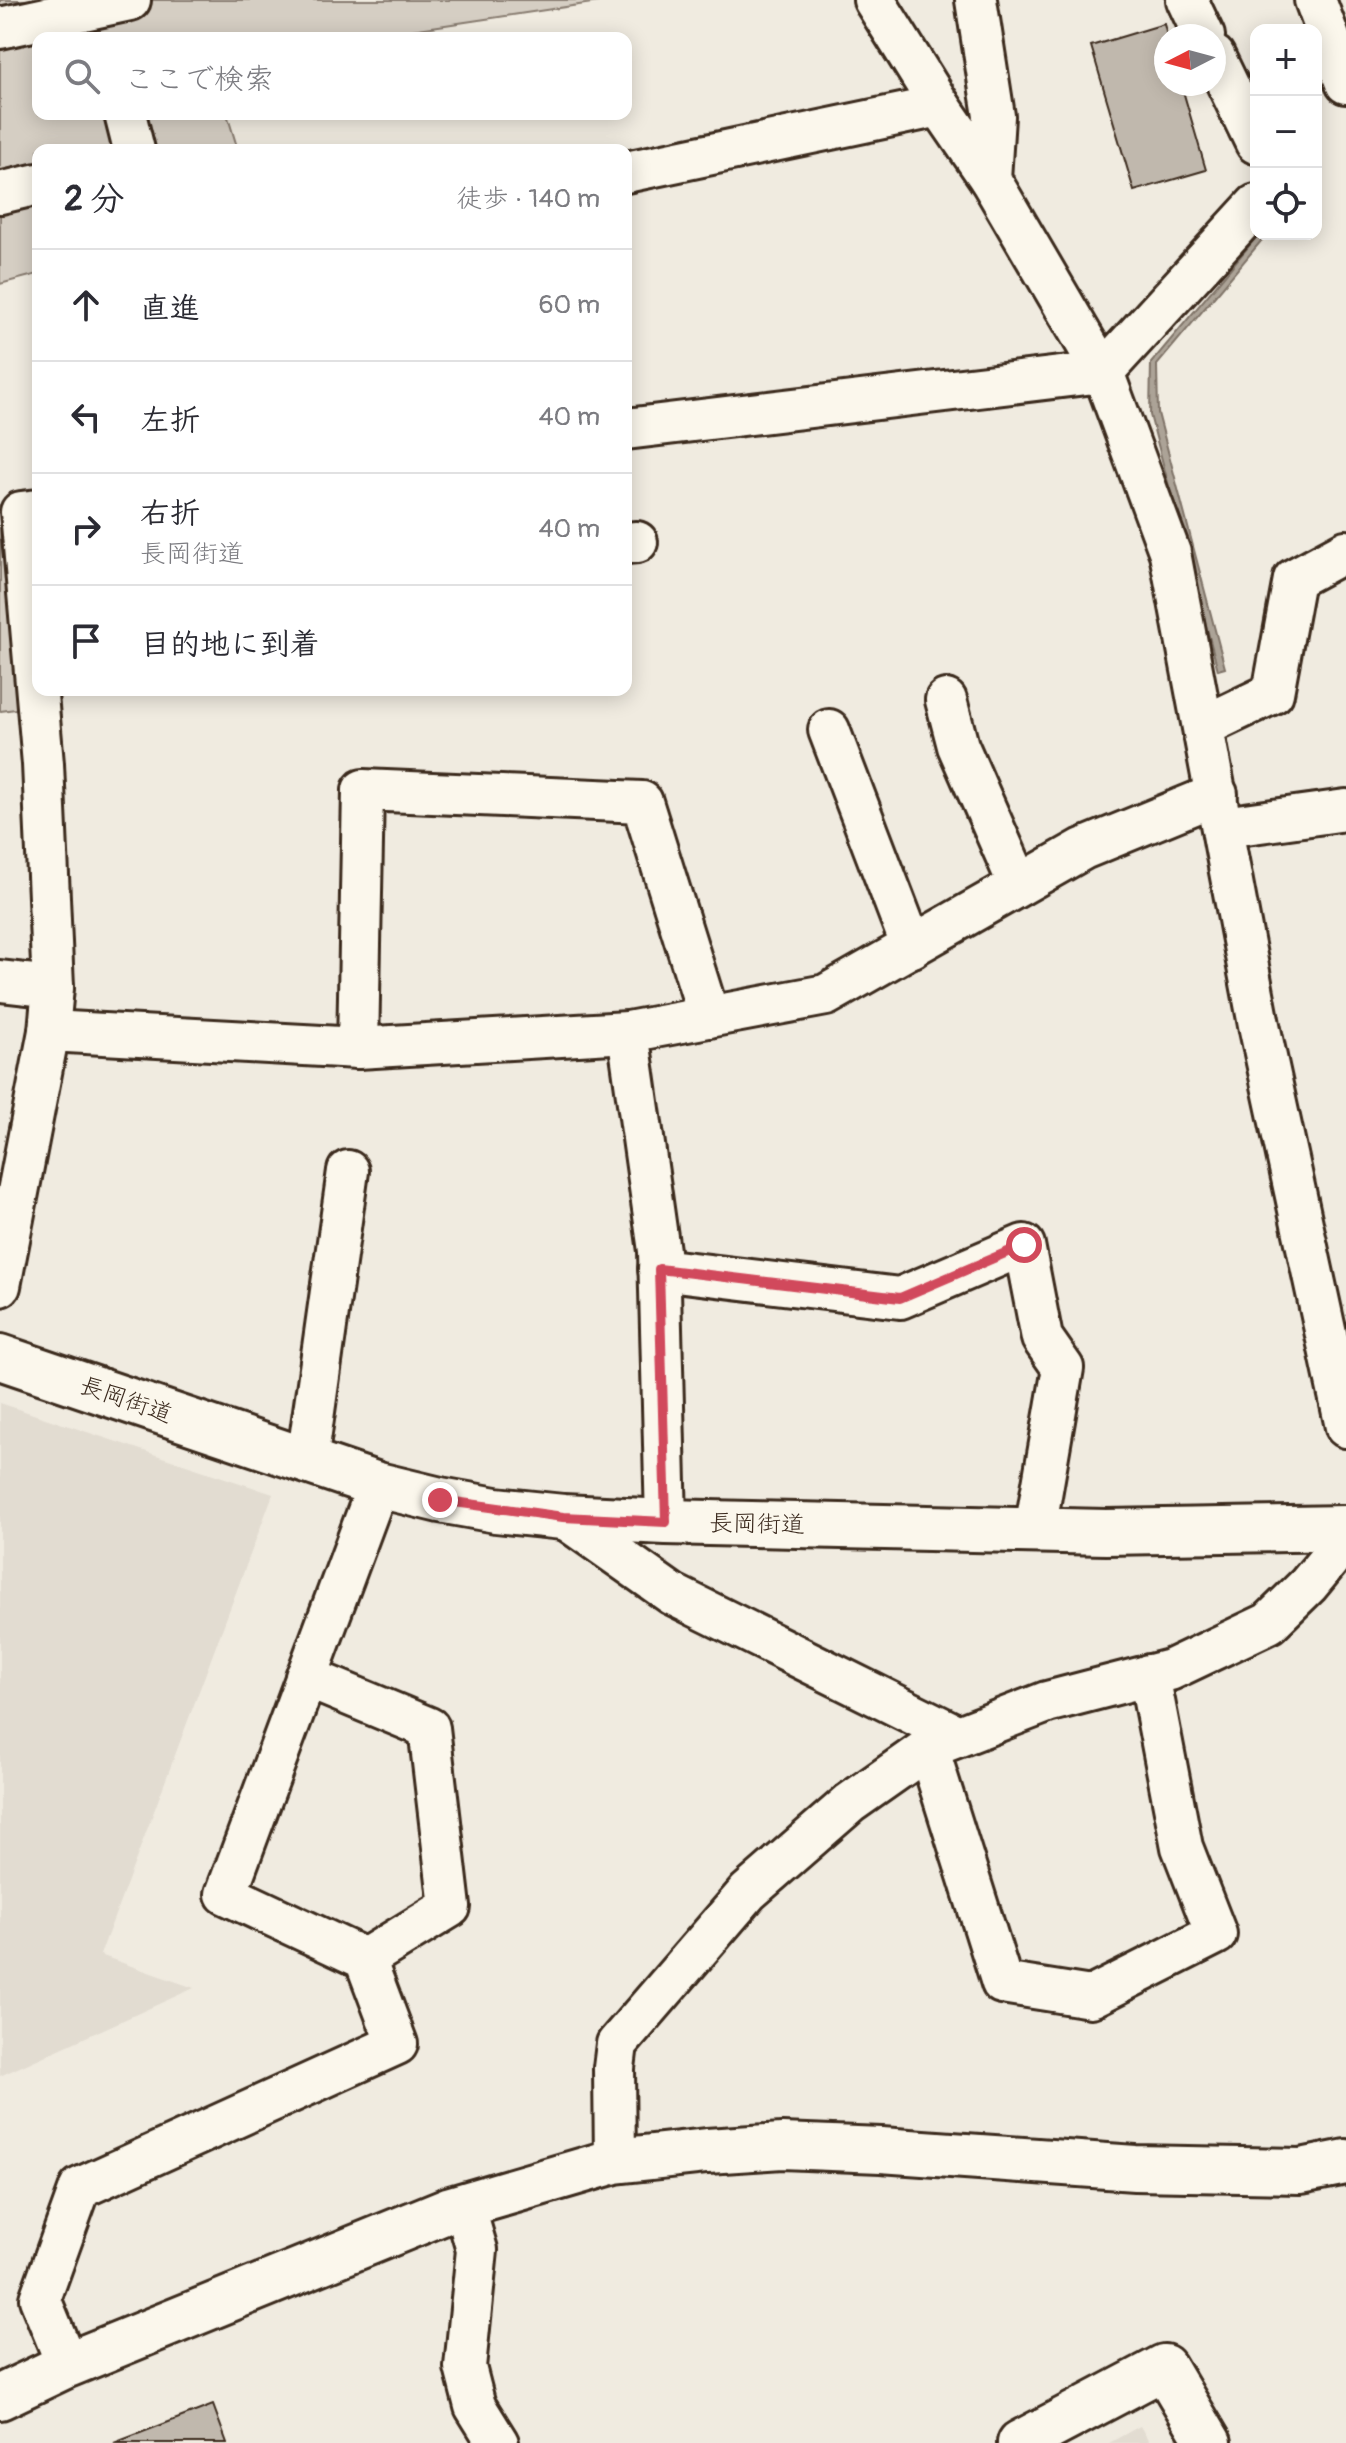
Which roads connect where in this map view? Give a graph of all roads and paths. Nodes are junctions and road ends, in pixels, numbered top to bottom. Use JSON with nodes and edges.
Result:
{"nodes":[{"id":1,"x":874,"y":0,"type":"edge"},
{"id":2,"x":976,"y":0,"type":"edge"},
{"id":3,"x":1187,"y":0,"type":"edge"},
{"id":4,"x":1315,"y":0,"type":"edge"},
{"id":5,"x":111,"y":15,"type":"edge"},
{"id":6,"x":1198,"y":24,"type":"edge"},
{"id":7,"x":0,"y":28,"type":"edge"},
{"id":8,"x":1226,"y":81,"type":"edge"},
{"id":9,"x":1346,"y":83,"type":"edge"},
{"id":10,"x":940,"y":106,"type":"junction"},
{"id":11,"x":126,"y":120,"type":"edge"},
{"id":12,"x":1250,"y":131,"type":"edge"},
{"id":13,"x":132,"y":144,"type":"edge"},
{"id":14,"x":632,"y":171,"type":"edge"},
{"id":15,"x":990,"y":179,"type":"junction"},
{"id":16,"x":32,"y":185,"type":"edge"},
{"id":17,"x":0,"y":193,"type":"edge"},
{"id":18,"x":1250,"y":212,"type":"edge"},
{"id":19,"x":1103,"y":372,"type":"junction"},
{"id":20,"x":632,"y":428,"type":"edge"},
{"id":21,"x":32,"y":511,"type":"edge"},
{"id":22,"x":1346,"y":551,"type":"edge"},
{"id":23,"x":32,"y":599,"type":"edge"},
{"id":24,"x":39,"y":696,"type":"edge"},
{"id":25,"x":946,"y":700,"type":"dead end"},
{"id":26,"x":1204,"y":726,"type":"junction"},
{"id":27,"x":829,"y":730,"type":"dead end"},
{"id":28,"x":1220,"y":810,"type":"junction"},
{"id":29,"x":1346,"y":810,"type":"edge"},
{"id":30,"x":1019,"y":885,"type":"junction"},
{"id":31,"x":912,"y":947,"type":"junction"},
{"id":32,"x":0,"y":981,"type":"edge"},
{"id":33,"x":53,"y":987,"type":"junction"},
{"id":34,"x":709,"y":1017,"type":"junction"},
{"id":35,"x":49,"y":1031,"type":"junction"},
{"id":36,"x":628,"y":1032,"type":"junction"},
{"id":37,"x":358,"y":1048,"type":"junction"},
{"id":38,"x":348,"y":1171,"type":"dead end"},
{"id":39,"x":659,"y":1269,"type":"junction"},
{"id":40,"x":0,"y":1286,"type":"edge"},
{"id":41,"x":0,"y":1357,"type":"edge"},
{"id":42,"x":1346,"y":1427,"type":"edge"},
{"id":43,"x":307,"y":1461,"type":"junction"},
{"id":44,"x":378,"y":1485,"type":"junction"},
{"id":45,"x":563,"y":1517,"type":"junction"},
{"id":46,"x":666,"y":1522,"type":"junction"},
{"id":47,"x":1346,"y":1528,"type":"edge"},
{"id":48,"x":1035,"y":1530,"type":"junction"},
{"id":49,"x":1346,"y":1539,"type":"edge"},
{"id":50,"x":1149,"y":1675,"type":"junction"},
{"id":51,"x":306,"y":1677,"type":"junction"},
{"id":52,"x":943,"y":1742,"type":"junction"},
{"id":53,"x":365,"y":1959,"type":"junction"},
{"id":54,"x":615,"y":2161,"type":"junction"},
{"id":55,"x":1346,"y":2162,"type":"edge"},
{"id":56,"x":464,"y":2205,"type":"junction"},
{"id":57,"x":67,"y":2365,"type":"junction"},
{"id":58,"x":0,"y":2397,"type":"edge"},
{"id":59,"x":498,"y":2443,"type":"edge"},
{"id":60,"x":1020,"y":2443,"type":"edge"},
{"id":61,"x":1209,"y":2443,"type":"edge"}],
"edges":[{"from":1,"to":10,"type":"street"},
{"from":2,"to":15,"type":"street"},
{"from":3,"to":6,"type":"street"},
{"from":4,"to":9,"type":"street"},
{"from":5,"to":7,"type":"street"},
{"from":8,"to":12,"type":"street"},
{"from":10,"to":14,"type":"street"},
{"from":10,"to":15,"type":"street"},
{"from":11,"to":13,"type":"street"},
{"from":15,"to":19,"type":"street"},
{"from":16,"to":17,"type":"street"},
{"from":18,"to":19,"type":"street"},
{"from":19,"to":20,"type":"street"},
{"from":19,"to":26,"type":"street"},
{"from":21,"to":23,"type":"street"},
{"from":22,"to":26,"type":"street"},
{"from":24,"to":33,"type":"street"},
{"from":25,"to":30,"type":"street"},
{"from":26,"to":28,"type":"street"},
{"from":27,"to":31,"type":"street"},
{"from":28,"to":29,"type":"street"},
{"from":28,"to":30,"type":"street"},
{"from":28,"to":42,"type":"street"},
{"from":30,"to":31,"type":"street"},
{"from":31,"to":34,"type":"street"},
{"from":32,"to":33,"type":"street"},
{"from":33,"to":35,"type":"street"},
{"from":34,"to":36,"type":"street"},
{"from":34,"to":37,"type":"street"},
{"from":35,"to":37,"type":"street"},
{"from":35,"to":40,"type":"street"},
{"from":36,"to":37,"type":"street"},
{"from":36,"to":39,"type":"street"},
{"from":38,"to":43,"type":"street"},
{"from":39,"to":46,"type":"street"},
{"from":39,"to":48,"type":"street"},
{"from":41,"to":43,"type":"street","name":"長岡街道"},
{"from":43,"to":44,"type":"street","name":"長岡街道"},
{"from":44,"to":45,"type":"street","name":"長岡街道"},
{"from":44,"to":51,"type":"street"},
{"from":45,"to":46,"type":"street","name":"長岡街道"},
{"from":45,"to":52,"type":"street"},
{"from":46,"to":48,"type":"street","name":"長岡街道"},
{"from":47,"to":48,"type":"street","name":"長岡街道"},
{"from":49,"to":50,"type":"street"},
{"from":50,"to":52,"type":"street"},
{"from":50,"to":52,"type":"street"},
{"from":51,"to":53,"type":"street"},
{"from":51,"to":53,"type":"street"},
{"from":52,"to":54,"type":"street"},
{"from":53,"to":57,"type":"street"},
{"from":54,"to":55,"type":"street"},
{"from":54,"to":56,"type":"street"},
{"from":56,"to":57,"type":"street"},
{"from":56,"to":59,"type":"street"},
{"from":57,"to":58,"type":"street"},
{"from":60,"to":61,"type":"street"}]}
